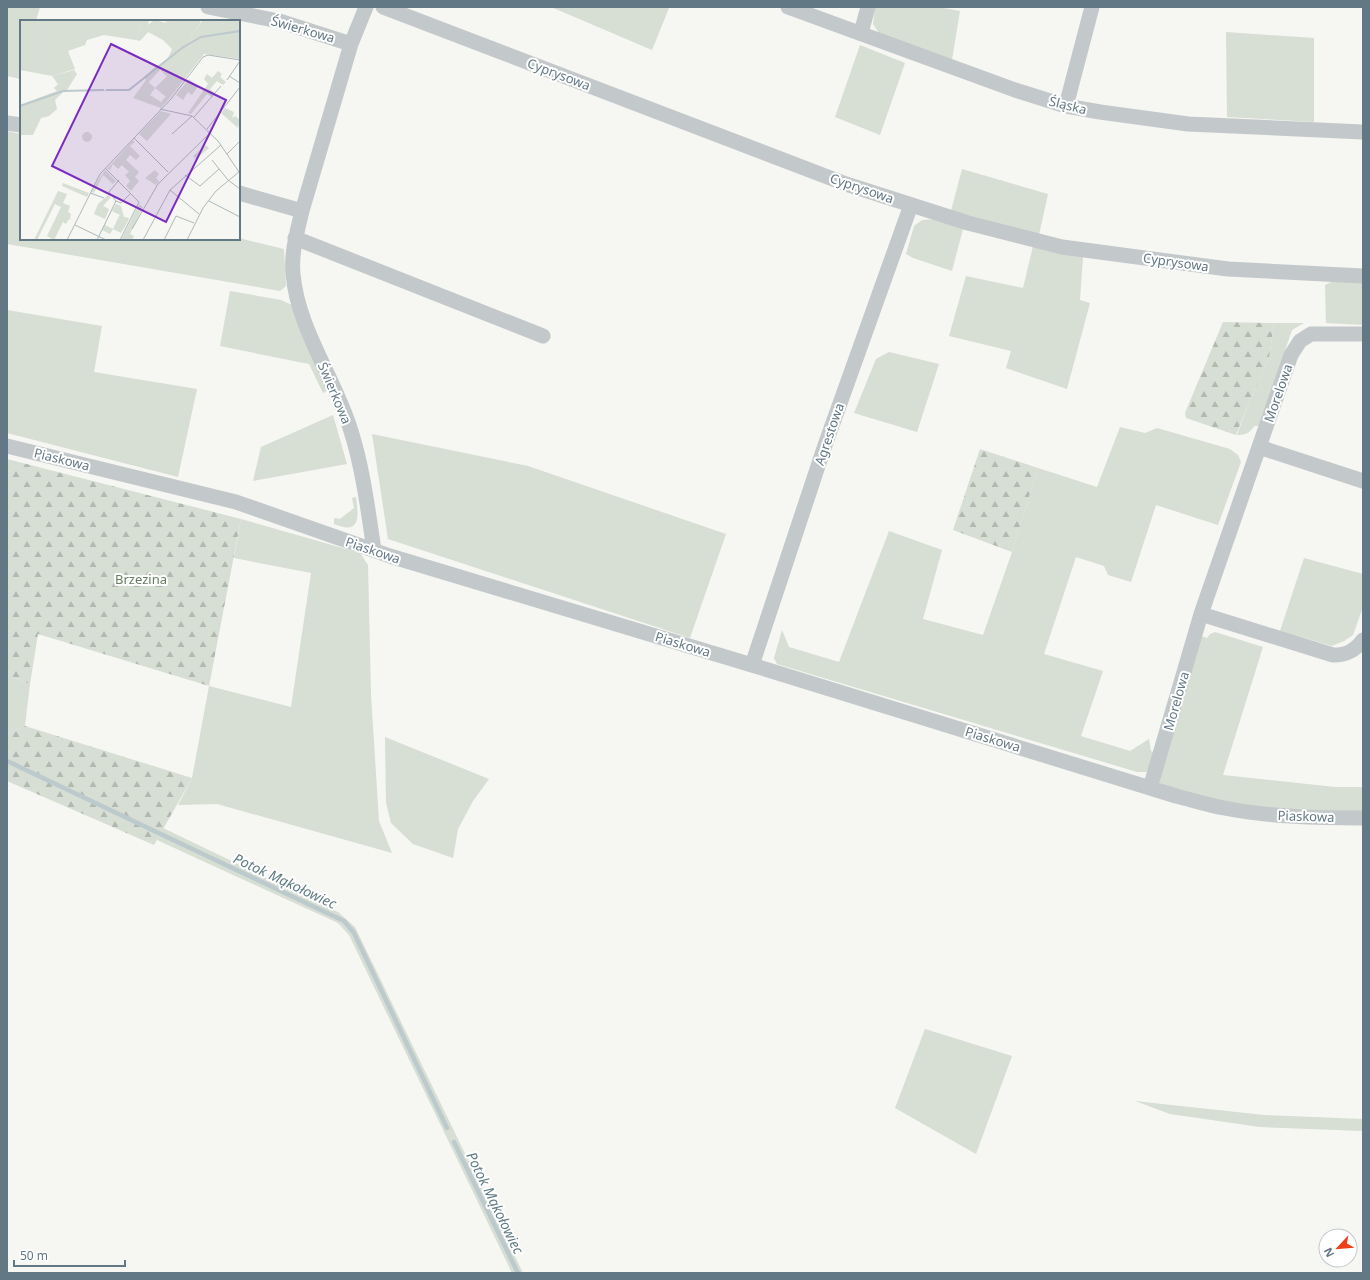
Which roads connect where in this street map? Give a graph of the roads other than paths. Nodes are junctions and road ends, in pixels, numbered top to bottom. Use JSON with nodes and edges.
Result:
{"nodes":[{"id":1,"x":208,"y":7,"type":"edge"},
{"id":2,"x":366,"y":7,"type":"edge"},
{"id":3,"x":383,"y":7,"type":"edge"},
{"id":4,"x":788,"y":7,"type":"edge"},
{"id":5,"x":868,"y":7,"type":"edge"},
{"id":6,"x":1092,"y":7,"type":"edge"},
{"id":7,"x":861,"y":33,"type":"junction"},
{"id":8,"x":351,"y":44,"type":"junction"},
{"id":9,"x":1066,"y":106,"type":"junction"},
{"id":10,"x":7,"y":123,"type":"edge"},
{"id":11,"x":20,"y":126,"type":"edge"},
{"id":12,"x":1363,"y":132,"type":"edge"},
{"id":13,"x":240,"y":193,"type":"edge"},
{"id":14,"x":911,"y":205,"type":"junction"},
{"id":15,"x":302,"y":211,"type":"junction"},
{"id":16,"x":295,"y":238,"type":"junction"},
{"id":17,"x":1363,"y":276,"type":"edge"},
{"id":18,"x":1363,"y":334,"type":"edge"},
{"id":19,"x":543,"y":336,"type":"dead end"},
{"id":20,"x":7,"y":446,"type":"edge"},
{"id":21,"x":1259,"y":447,"type":"junction"},
{"id":22,"x":1363,"y":481,"type":"edge"},
{"id":23,"x":374,"y":550,"type":"junction"},
{"id":24,"x":1201,"y":614,"type":"junction"},
{"id":25,"x":1363,"y":640,"type":"edge"},
{"id":26,"x":752,"y":665,"type":"junction"},
{"id":27,"x":1150,"y":788,"type":"junction"},
{"id":28,"x":1363,"y":818,"type":"edge"}],
"edges":[{"from":1,"to":8,"type":"street","name":"Świerkowa"},
{"from":2,"to":8,"type":"street","name":"Świerkowa"},
{"from":3,"to":14,"type":"street","name":"Cyprysowa"},
{"from":4,"to":7,"type":"street","name":"Śląska"},
{"from":5,"to":7,"type":"street"},
{"from":6,"to":9,"type":"street"},
{"from":7,"to":9,"type":"street","name":"Śląska"},
{"from":8,"to":15,"type":"street","name":"Świerkowa"},
{"from":9,"to":12,"type":"street","name":"Śląska"},
{"from":10,"to":11,"type":"street"},
{"from":13,"to":15,"type":"street"},
{"from":14,"to":17,"type":"street","name":"Cyprysowa"},
{"from":14,"to":26,"type":"street","name":"Agrestowa"},
{"from":15,"to":16,"type":"street","name":"Świerkowa"},
{"from":16,"to":19,"type":"street"},
{"from":16,"to":23,"type":"street","name":"Świerkowa"},
{"from":18,"to":21,"type":"street","name":"Morelowa"},
{"from":20,"to":23,"type":"street","name":"Piaskowa"},
{"from":21,"to":22,"type":"street"},
{"from":21,"to":24,"type":"street","name":"Morelowa"},
{"from":23,"to":26,"type":"street","name":"Piaskowa"},
{"from":24,"to":25,"type":"street"},
{"from":24,"to":27,"type":"street","name":"Morelowa"},
{"from":26,"to":27,"type":"street","name":"Piaskowa"},
{"from":27,"to":28,"type":"street","name":"Piaskowa"}]}
